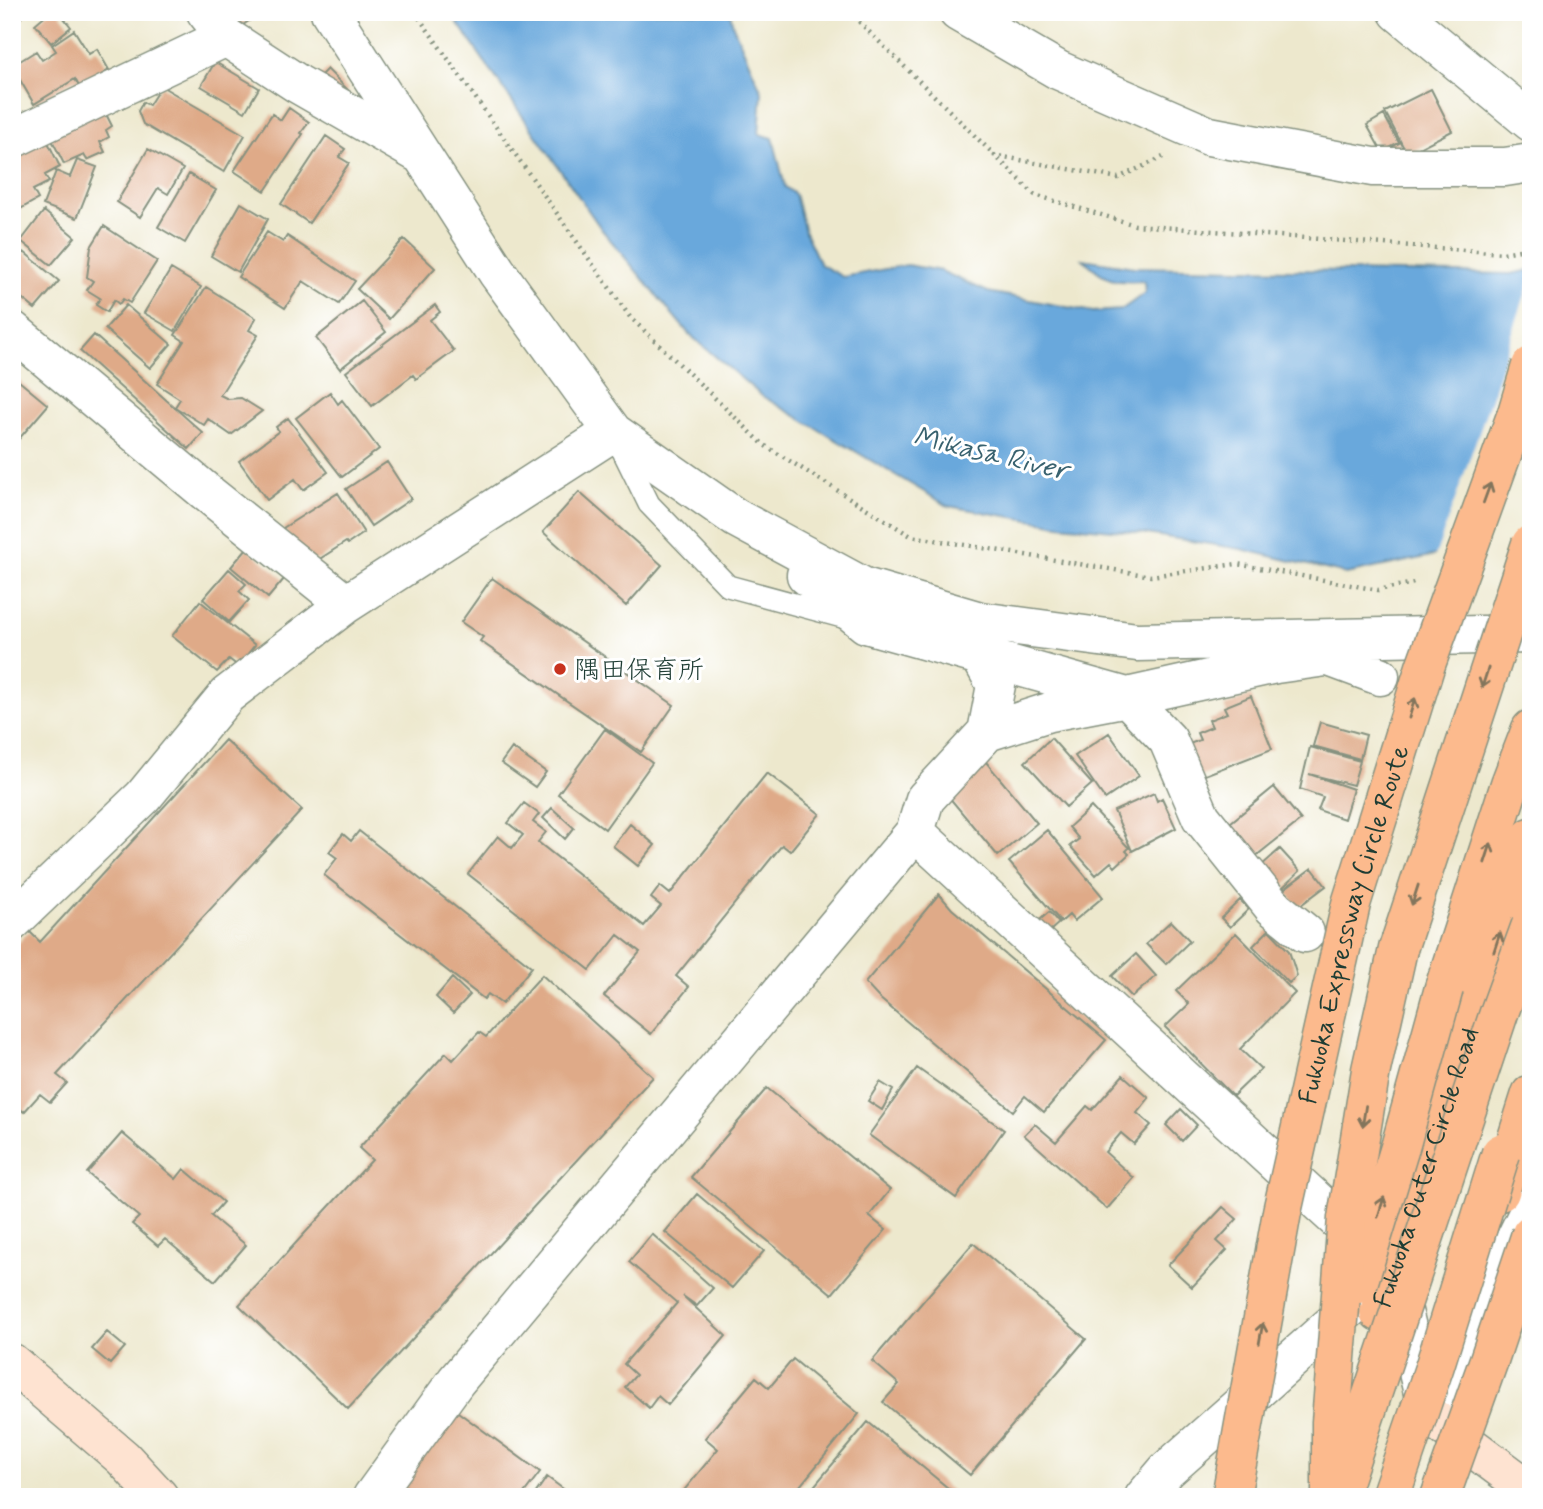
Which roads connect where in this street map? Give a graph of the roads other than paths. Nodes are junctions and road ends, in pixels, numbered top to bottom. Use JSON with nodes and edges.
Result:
{"nodes":[{"id":1,"x":330,"y":12,"type":"edge"},
{"id":2,"x":958,"y":12,"type":"edge"},
{"id":3,"x":1413,"y":18,"type":"edge"},
{"id":4,"x":216,"y":25,"type":"edge"},
{"id":5,"x":1531,"y":122,"type":"edge"},
{"id":6,"x":12,"y":139,"type":"edge"},
{"id":7,"x":423,"y":156,"type":"junction"},
{"id":8,"x":1531,"y":163,"type":"edge"},
{"id":9,"x":12,"y":330,"type":"edge"},
{"id":10,"x":1531,"y":366,"type":"edge"},
{"id":11,"x":613,"y":432,"type":"junction"},
{"id":12,"x":736,"y":518,"type":"junction"},
{"id":13,"x":1531,"y":544,"type":"edge"},
{"id":14,"x":346,"y":604,"type":"junction"},
{"id":15,"x":866,"y":624,"type":"junction"},
{"id":16,"x":1531,"y":634,"type":"edge"},
{"id":17,"x":1277,"y":638,"type":"junction"},
{"id":18,"x":980,"y":656,"type":"junction"},
{"id":19,"x":1329,"y":656,"type":"junction"},
{"id":20,"x":1380,"y":676,"type":"dead end"},
{"id":21,"x":1127,"y":697,"type":"junction"},
{"id":22,"x":1531,"y":729,"type":"edge"},
{"id":23,"x":987,"y":732,"type":"junction"},
{"id":24,"x":915,"y":832,"type":"junction"},
{"id":25,"x":1531,"y":837,"type":"edge"},
{"id":26,"x":12,"y":922,"type":"edge"},
{"id":27,"x":1531,"y":925,"type":"edge"},
{"id":28,"x":1305,"y":933,"type":"dead end"},
{"id":29,"x":1531,"y":1067,"type":"edge"},
{"id":30,"x":1531,"y":1094,"type":"edge"},
{"id":31,"x":1531,"y":1207,"type":"edge"},
{"id":32,"x":1531,"y":1234,"type":"edge"},
{"id":33,"x":1393,"y":1270,"type":"junction"},
{"id":34,"x":1531,"y":1298,"type":"edge"},
{"id":35,"x":12,"y":1363,"type":"edge"},
{"id":36,"x":1429,"y":1415,"type":"junction"},
{"id":37,"x":1443,"y":1486,"type":"edge"},
{"id":38,"x":1531,"y":1491,"type":"edge"},
{"id":39,"x":159,"y":1497,"type":"edge"},
{"id":40,"x":372,"y":1497,"type":"edge"},
{"id":41,"x":1144,"y":1497,"type":"edge"},
{"id":42,"x":1231,"y":1497,"type":"edge"},
{"id":43,"x":1318,"y":1497,"type":"edge"},
{"id":44,"x":1325,"y":1497,"type":"edge"},
{"id":45,"x":1331,"y":1497,"type":"edge"},
{"id":46,"x":1338,"y":1497,"type":"edge"},
{"id":47,"x":1390,"y":1497,"type":"edge"},
{"id":48,"x":1401,"y":1497,"type":"edge"}],
"edges":[{"from":1,"to":7,"type":"street"},
{"from":2,"to":8,"type":"street"},
{"from":3,"to":5,"type":"street"},
{"from":4,"to":6,"type":"street"},
{"from":4,"to":7,"type":"street"},
{"from":7,"to":11,"type":"street"},
{"from":9,"to":14,"type":"street"},
{"from":42,"to":10,"type":"highway","name":"Fukuoka Expressway Circle Route","one_way":true,"bridge":true},
{"from":11,"to":12,"type":"street"},
{"from":11,"to":14,"type":"street"},
{"from":11,"to":15,"type":"lane"},
{"from":12,"to":15,"type":"street"},
{"from":12,"to":17,"type":"street"},
{"from":13,"to":45,"type":"highway","name":"Fukuoka Expressway Circle Route","one_way":true,"bridge":true},
{"from":14,"to":26,"type":"street"},
{"from":15,"to":18,"type":"street"},
{"from":16,"to":17,"type":"street"},
{"from":17,"to":19,"type":"street"},
{"from":18,"to":21,"type":"street"},
{"from":18,"to":23,"type":"street"},
{"from":19,"to":20,"type":"street"},
{"from":19,"to":21,"type":"street"},
{"from":21,"to":23,"type":"street"},
{"from":21,"to":28,"type":"street"},
{"from":44,"to":22,"type":"highway","one_way":true,"bridge":true},
{"from":23,"to":24,"type":"street"},
{"from":24,"to":33,"type":"street"},
{"from":24,"to":40,"type":"street"},
{"from":33,"to":25,"type":"highway","name":"Fukuoka Outer Circle Road","one_way":true},
{"from":27,"to":46,"type":"highway","bridge":true},
{"from":29,"to":47,"type":"highway","bridge":true},
{"from":30,"to":36,"type":"highway"},
{"from":31,"to":36,"type":"street"},
{"from":32,"to":37,"type":"highway","bridge":true},
{"from":33,"to":36,"type":"street"},
{"from":33,"to":41,"type":"street"},
{"from":33,"to":43,"type":"highway","name":"Fukuoka Outer Circle Road"},
{"from":34,"to":37,"type":"highway","bridge":true},
{"from":35,"to":39,"type":"main road"},
{"from":36,"to":38,"type":"main road"},
{"from":36,"to":48,"type":"highway"}]}
